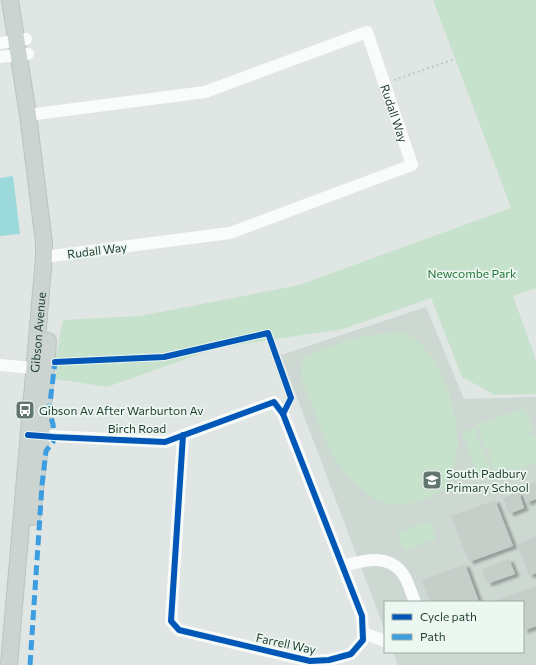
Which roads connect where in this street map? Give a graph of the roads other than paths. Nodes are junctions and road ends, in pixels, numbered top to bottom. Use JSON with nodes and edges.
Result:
{"nodes":[{"id":1,"x":10,"y":0,"type":"edge"},
{"id":2,"x":21,"y":0,"type":"edge"},
{"id":3,"x":18,"y":46,"type":"edge"},
{"id":4,"x":0,"y":57,"type":"edge"},
{"id":5,"x":32,"y":114,"type":"junction"},
{"id":6,"x":49,"y":256,"type":"junction"},
{"id":7,"x":0,"y":365,"type":"edge"},
{"id":8,"x":40,"y":368,"type":"junction"},
{"id":9,"x":34,"y":435,"type":"junction"},
{"id":10,"x":183,"y":435,"type":"junction"},
{"id":11,"x":342,"y":566,"type":"junction"},
{"id":12,"x":415,"y":601,"type":"edge"},
{"id":13,"x":363,"y":634,"type":"junction"},
{"id":14,"x":384,"y":641,"type":"edge"},
{"id":15,"x":9,"y":665,"type":"edge"},
{"id":16,"x":19,"y":665,"type":"edge"}],
"edges":[{"from":1,"to":3,"type":"main road","name":"Gibson Avenue"},
{"from":2,"to":3,"type":"main road","name":"Gibson Avenue"},
{"from":3,"to":4,"type":"street"},
{"from":3,"to":5,"type":"main road","name":"Gibson Avenue"},
{"from":5,"to":6,"type":"main road","name":"Gibson Avenue"},
{"from":5,"to":6,"type":"street","name":"Rudall Way"},
{"from":6,"to":8,"type":"main road","name":"Gibson Avenue"},
{"from":7,"to":8,"type":"street"},
{"from":8,"to":9,"type":"main road","name":"Gibson Avenue"},
{"from":9,"to":10,"type":"street","name":"Birch Road"},
{"from":9,"to":15,"type":"main road","name":"Gibson Avenue"},
{"from":9,"to":16,"type":"main road","name":"Gibson Avenue"},
{"from":10,"to":11,"type":"street","name":"Birch Road"},
{"from":10,"to":13,"type":"street","name":"Farrell Way"},
{"from":11,"to":12,"type":"street"},
{"from":11,"to":13,"type":"street"},
{"from":13,"to":14,"type":"street"}]}
